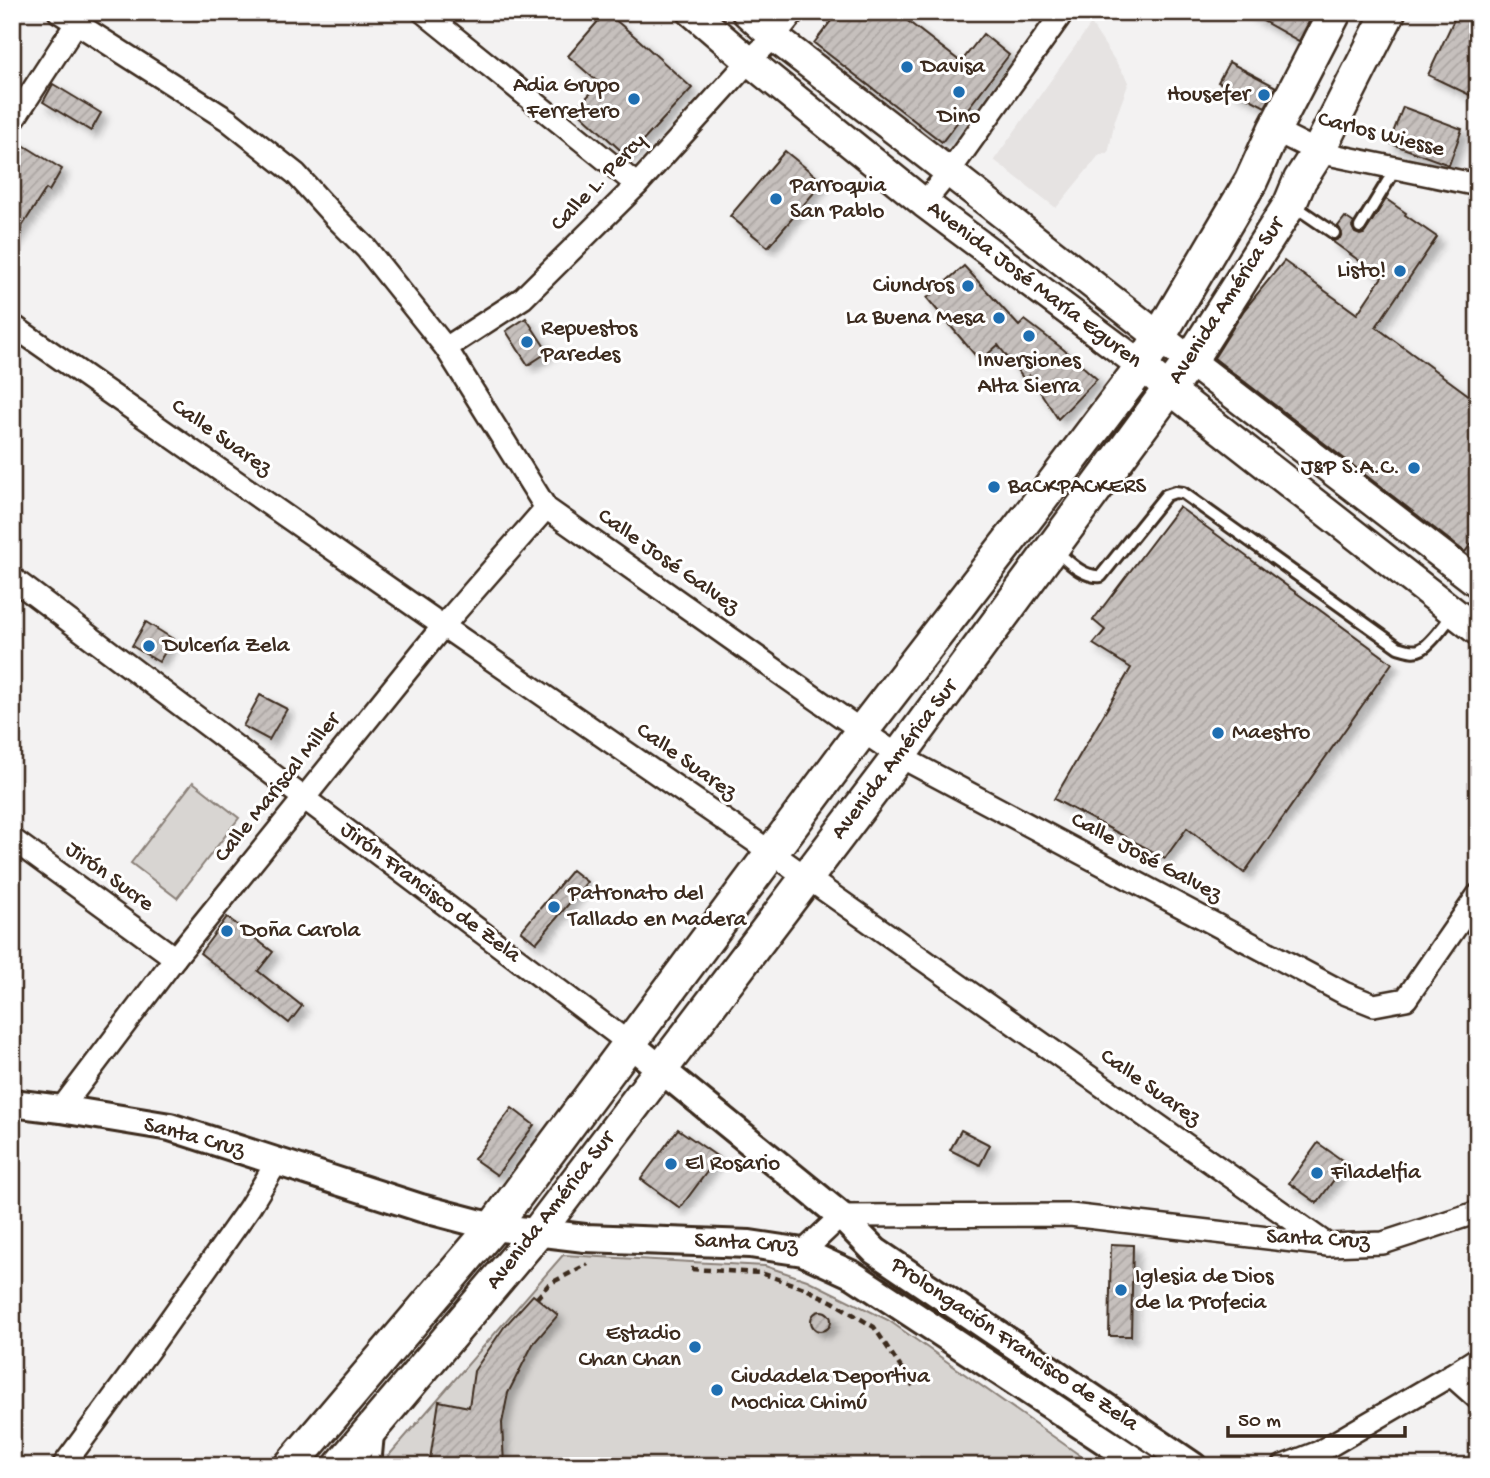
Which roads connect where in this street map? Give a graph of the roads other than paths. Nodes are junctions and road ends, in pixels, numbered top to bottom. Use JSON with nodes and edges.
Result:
{"nodes":[{"id":1,"x":59,"y":12,"type":"edge"},
{"id":2,"x":423,"y":12,"type":"edge"},
{"id":3,"x":692,"y":12,"type":"edge"},
{"id":4,"x":746,"y":12,"type":"edge"},
{"id":5,"x":794,"y":12,"type":"edge"},
{"id":6,"x":1063,"y":12,"type":"edge"},
{"id":7,"x":1335,"y":12,"type":"edge"},
{"id":8,"x":1389,"y":12,"type":"edge"},
{"id":9,"x":81,"y":18,"type":"edge"},
{"id":10,"x":774,"y":37,"type":"junction"},
{"id":11,"x":749,"y":61,"type":"junction"},
{"id":12,"x":839,"y":86,"type":"junction"},
{"id":13,"x":815,"y":115,"type":"junction"},
{"id":14,"x":12,"y":122,"type":"edge"},
{"id":15,"x":1274,"y":130,"type":"junction"},
{"id":16,"x":1318,"y":152,"type":"junction"},
{"id":17,"x":1396,"y":168,"type":"junction"},
{"id":18,"x":949,"y":172,"type":"junction"},
{"id":19,"x":1478,"y":184,"type":"edge"},
{"id":20,"x":637,"y":185,"type":"junction"},
{"id":21,"x":924,"y":203,"type":"junction"},
{"id":22,"x":1290,"y":204,"type":"junction"},
{"id":23,"x":1360,"y":227,"type":"dead end"},
{"id":24,"x":1334,"y":233,"type":"dead end"},
{"id":25,"x":12,"y":325,"type":"edge"},
{"id":26,"x":1159,"y":336,"type":"junction"},
{"id":27,"x":446,"y":348,"type":"junction"},
{"id":28,"x":1190,"y":361,"type":"junction"},
{"id":29,"x":1142,"y":366,"type":"junction"},
{"id":30,"x":1169,"y":389,"type":"junction"},
{"id":31,"x":1036,"y":506,"type":"junction"},
{"id":32,"x":546,"y":508,"type":"junction"},
{"id":33,"x":1060,"y":537,"type":"junction"},
{"id":34,"x":1440,"y":555,"type":"junction"},
{"id":35,"x":12,"y":578,"type":"edge"},
{"id":36,"x":1478,"y":583,"type":"edge"},
{"id":37,"x":1418,"y":585,"type":"junction"},
{"id":38,"x":1454,"y":613,"type":"junction"},
{"id":39,"x":443,"y":626,"type":"junction"},
{"id":40,"x":1478,"y":631,"type":"edge"},
{"id":41,"x":862,"y":732,"type":"junction"},
{"id":42,"x":899,"y":756,"type":"junction"},
{"id":43,"x":304,"y":798,"type":"junction"},
{"id":44,"x":12,"y":839,"type":"edge"},
{"id":45,"x":772,"y":853,"type":"junction"},
{"id":46,"x":806,"y":878,"type":"junction"},
{"id":47,"x":1478,"y":895,"type":"edge"},
{"id":48,"x":176,"y":958,"type":"junction"},
{"id":49,"x":630,"y":1044,"type":"junction"},
{"id":50,"x":661,"y":1070,"type":"junction"},
{"id":51,"x":12,"y":1103,"type":"edge"},
{"id":52,"x":61,"y":1109,"type":"junction"},
{"id":53,"x":277,"y":1162,"type":"junction"},
{"id":54,"x":1478,"y":1212,"type":"edge"},
{"id":55,"x":841,"y":1216,"type":"junction"},
{"id":56,"x":493,"y":1227,"type":"junction"},
{"id":57,"x":537,"y":1233,"type":"junction"},
{"id":58,"x":1328,"y":1245,"type":"junction"},
{"id":59,"x":803,"y":1252,"type":"junction"},
{"id":60,"x":1478,"y":1357,"type":"edge"},
{"id":61,"x":1451,"y":1375,"type":"junction"},
{"id":62,"x":1478,"y":1399,"type":"edge"},
{"id":63,"x":380,"y":1419,"type":"junction"},
{"id":64,"x":63,"y":1466,"type":"edge"},
{"id":65,"x":290,"y":1466,"type":"edge"},
{"id":66,"x":340,"y":1466,"type":"edge"},
{"id":67,"x":375,"y":1466,"type":"edge"},
{"id":68,"x":1143,"y":1466,"type":"edge"},
{"id":69,"x":1193,"y":1466,"type":"edge"},
{"id":70,"x":1283,"y":1466,"type":"edge"}],
"edges":[{"from":1,"to":9,"type":"street","name":"Calle José Galvez"},
{"from":2,"to":20,"type":"street"},
{"from":3,"to":11,"type":"main road","name":"Avenida José María Eguren"},
{"from":4,"to":10,"type":"main road","name":"Avenida José María Eguren"},
{"from":5,"to":10,"type":"street","name":"Calle L. Percy"},
{"from":6,"to":18,"type":"street"},
{"from":7,"to":15,"type":"main road","name":"Avenida América Sur"},
{"from":8,"to":16,"type":"main road","name":"Avenida América Sur"},
{"from":9,"to":14,"type":"street"},
{"from":9,"to":27,"type":"street","name":"Calle José Galvez"},
{"from":10,"to":11,"type":"street","name":"Calle L. Percy"},
{"from":10,"to":12,"type":"main road","name":"Avenida José María Eguren"},
{"from":11,"to":13,"type":"main road","name":"Avenida José María Eguren"},
{"from":11,"to":20,"type":"street","name":"Calle L. Percy"},
{"from":12,"to":13,"type":"main road"},
{"from":12,"to":18,"type":"main road","name":"Avenida José María Eguren"},
{"from":13,"to":21,"type":"main road","name":"Avenida José María Eguren"},
{"from":15,"to":16,"type":"street","name":"Carlos Wiesse"},
{"from":15,"to":26,"type":"main road","name":"Avenida América Sur"},
{"from":16,"to":17,"type":"street","name":"Carlos Wiesse"},
{"from":16,"to":22,"type":"main road","name":"Avenida América Sur"},
{"from":17,"to":19,"type":"street","name":"Carlos Wiesse"},
{"from":17,"to":23,"type":"lane"},
{"from":18,"to":21,"type":"street"},
{"from":18,"to":26,"type":"main road","name":"Avenida José María Eguren"},
{"from":20,"to":27,"type":"street","name":"Calle L. Percy"},
{"from":21,"to":29,"type":"main road","name":"Avenida José María Eguren"},
{"from":22,"to":24,"type":"lane"},
{"from":22,"to":28,"type":"main road","name":"Avenida América Sur"},
{"from":25,"to":39,"type":"street","name":"Calle Suarez"},
{"from":26,"to":28,"type":"main road","name":"Avenida José María Eguren"},
{"from":26,"to":29,"type":"main road","name":"Avenida América Sur"},
{"from":27,"to":32,"type":"street","name":"Calle José Galvez"},
{"from":28,"to":30,"type":"main road","name":"Avenida América Sur"},
{"from":28,"to":34,"type":"main road","name":"Avenida José María Eguren"},
{"from":29,"to":30,"type":"main road","name":"Avenida José María Eguren"},
{"from":29,"to":31,"type":"main road","name":"Avenida América Sur"},
{"from":30,"to":33,"type":"main road","name":"Avenida América Sur"},
{"from":30,"to":37,"type":"main road","name":"Avenida José María Eguren"},
{"from":31,"to":33,"type":"main road"},
{"from":31,"to":41,"type":"main road","name":"Avenida América Sur"},
{"from":32,"to":39,"type":"street","name":"Calle Mariscal Miller"},
{"from":32,"to":41,"type":"street","name":"Calle José Galvez"},
{"from":33,"to":38,"type":"lane"},
{"from":33,"to":42,"type":"main road","name":"Avenida América Sur"},
{"from":34,"to":36,"type":"main road","name":"Avenida José María Eguren"},
{"from":34,"to":37,"type":"main road"},
{"from":35,"to":43,"type":"street","name":"Jirón Francisco de Zela"},
{"from":37,"to":38,"type":"main road","name":"Avenida José María Eguren"},
{"from":38,"to":40,"type":"main road","name":"Avenida José María Eguren"},
{"from":39,"to":43,"type":"street","name":"Calle Mariscal Miller"},
{"from":39,"to":45,"type":"street","name":"Calle Suarez"},
{"from":41,"to":42,"type":"street","name":"Calle José Galvez"},
{"from":41,"to":45,"type":"main road","name":"Avenida América Sur"},
{"from":42,"to":46,"type":"main road","name":"Avenida América Sur"},
{"from":42,"to":47,"type":"street","name":"Calle José Galvez"},
{"from":43,"to":48,"type":"street","name":"Calle Mariscal Miller"},
{"from":43,"to":49,"type":"street","name":"Jirón Francisco de Zela"},
{"from":44,"to":48,"type":"street","name":"Jirón Sucre"},
{"from":45,"to":46,"type":"street","name":"Calle Suarez"},
{"from":45,"to":49,"type":"main road","name":"Avenida América Sur"},
{"from":46,"to":50,"type":"main road","name":"Avenida América Sur"},
{"from":46,"to":58,"type":"street","name":"Calle Suarez"},
{"from":48,"to":52,"type":"street","name":"Calle Mariscal Miller"},
{"from":49,"to":50,"type":"street","name":"Jirón Francisco de Zela"},
{"from":49,"to":56,"type":"main road","name":"Avenida América Sur"},
{"from":50,"to":55,"type":"street","name":"Jirón Francisco de Zela"},
{"from":50,"to":57,"type":"main road","name":"Avenida América Sur"},
{"from":51,"to":52,"type":"street","name":"Santa Cruz"},
{"from":52,"to":53,"type":"street","name":"Santa Cruz"},
{"from":53,"to":56,"type":"street","name":"Santa Cruz"},
{"from":53,"to":64,"type":"street"},
{"from":54,"to":58,"type":"street","name":"Santa Cruz"},
{"from":55,"to":58,"type":"street","name":"Santa Cruz"},
{"from":55,"to":59,"type":"street","name":"Santa Cruz"},
{"from":55,"to":69,"type":"street","name":"Prolongación Francisco de Zela"},
{"from":56,"to":57,"type":"street","name":"Santa Cruz"},
{"from":56,"to":65,"type":"main road","name":"Avenida América Sur"},
{"from":57,"to":59,"type":"street","name":"Santa Cruz"},
{"from":57,"to":63,"type":"main road","name":"Avenida América Sur"},
{"from":59,"to":68,"type":"street","name":"Prolongación Francisco de Zela"},
{"from":60,"to":61,"type":"street"},
{"from":61,"to":62,"type":"street"},
{"from":61,"to":70,"type":"street"},
{"from":63,"to":66,"type":"main road","name":"Avenida América Sur"},
{"from":63,"to":67,"type":"lane"}]}
